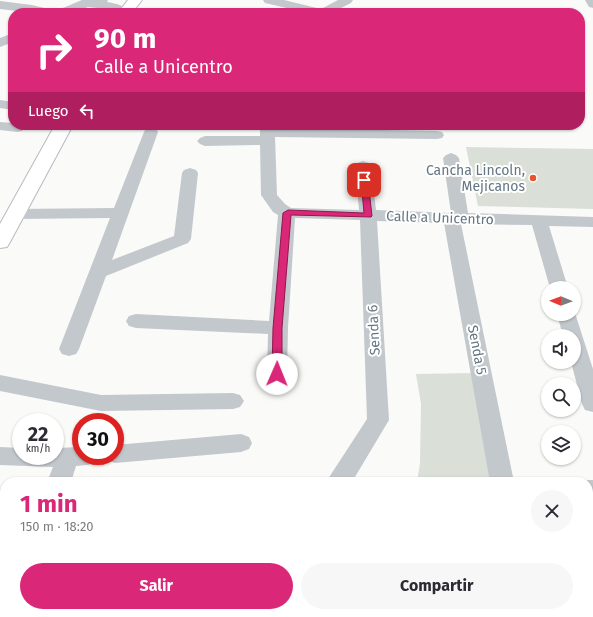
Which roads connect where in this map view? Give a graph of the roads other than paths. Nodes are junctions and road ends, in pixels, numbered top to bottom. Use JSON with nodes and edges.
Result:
{"nodes":[{"id":1,"x":114,"y":0,"type":"edge"},
{"id":2,"x":269,"y":0,"type":"edge"},
{"id":3,"x":347,"y":0,"type":"edge"},
{"id":4,"x":590,"y":0,"type":"edge"},
{"id":5,"x":95,"y":1,"type":"edge"},
{"id":6,"x":135,"y":1,"type":"edge"},
{"id":7,"x":593,"y":4,"type":"edge"},
{"id":8,"x":0,"y":6,"type":"edge"},
{"id":9,"x":21,"y":8,"type":"edge"},
{"id":10,"x":76,"y":8,"type":"edge"},
{"id":11,"x":115,"y":8,"type":"edge"},
{"id":12,"x":302,"y":8,"type":"edge"},
{"id":13,"x":332,"y":8,"type":"edge"},
{"id":14,"x":61,"y":130,"type":"edge"},
{"id":15,"x":151,"y":132,"type":"dead end"},
{"id":16,"x":267,"y":132,"type":"edge"},
{"id":17,"x":436,"y":135,"type":"dead end"},
{"id":18,"x":206,"y":141,"type":"dead end"},
{"id":19,"x":451,"y":158,"type":"dead end"},
{"id":20,"x":363,"y":166,"type":"dead end"},
{"id":21,"x":190,"y":173,"type":"dead end"},
{"id":22,"x":120,"y":213,"type":"junction"},
{"id":23,"x":288,"y":213,"type":"junction"},
{"id":24,"x":15,"y":214,"type":"junction"},
{"id":25,"x":368,"y":216,"type":"junction"},
{"id":26,"x":456,"y":219,"type":"junction"},
{"id":27,"x":539,"y":220,"type":"junction"},
{"id":28,"x":593,"y":222,"type":"edge"},
{"id":29,"x":0,"y":242,"type":"edge"},
{"id":30,"x":98,"y":272,"type":"junction"},
{"id":31,"x":557,"y":281,"type":"edge"},
{"id":32,"x":136,"y":321,"type":"dead end"},
{"id":33,"x":278,"y":328,"type":"junction"},
{"id":34,"x":69,"y":349,"type":"dead end"},
{"id":35,"x":581,"y":363,"type":"edge"},
{"id":36,"x":277,"y":374,"type":"dead end"},
{"id":37,"x":0,"y":384,"type":"edge"},
{"id":38,"x":233,"y":401,"type":"dead end"},
{"id":39,"x":593,"y":404,"type":"edge"},
{"id":40,"x":241,"y":443,"type":"dead end"},
{"id":41,"x":124,"y":453,"type":"edge"},
{"id":42,"x":0,"y":456,"type":"edge"},
{"id":43,"x":72,"y":456,"type":"edge"},
{"id":44,"x":72,"y":463,"type":"edge"},
{"id":45,"x":62,"y":477,"type":"edge"},
{"id":46,"x":342,"y":477,"type":"edge"},
{"id":47,"x":501,"y":477,"type":"edge"}],
"edges":[{"from":1,"to":5,"type":"street"},
{"from":1,"to":6,"type":"street"},
{"from":2,"to":12,"type":"street"},
{"from":3,"to":13,"type":"street"},
{"from":4,"to":7,"type":"street"},
{"from":5,"to":10,"type":"street"},
{"from":5,"to":11,"type":"street"},
{"from":8,"to":9,"type":"street"},
{"from":14,"to":24,"type":"main road"},
{"from":15,"to":22,"type":"street"},
{"from":16,"to":17,"type":"street"},
{"from":16,"to":18,"type":"street"},
{"from":16,"to":23,"type":"street"},
{"from":19,"to":26,"type":"street","name":"Senda 5"},
{"from":20,"to":25,"type":"street","name":"Senda 6"},
{"from":21,"to":30,"type":"street"},
{"from":22,"to":24,"type":"street"},
{"from":22,"to":30,"type":"street"},
{"from":23,"to":25,"type":"street","name":"Calle a Unicentro"},
{"from":23,"to":33,"type":"street"},
{"from":24,"to":29,"type":"main road"},
{"from":25,"to":26,"type":"street","name":"Calle a Unicentro"},
{"from":25,"to":46,"type":"street","name":"Senda 6"},
{"from":26,"to":27,"type":"street","name":"Calle a Unicentro"},
{"from":26,"to":47,"type":"street","name":"Senda 5"},
{"from":27,"to":28,"type":"street","name":"Calle a Unicentro"},
{"from":27,"to":31,"type":"street"},
{"from":30,"to":34,"type":"street"},
{"from":32,"to":33,"type":"street"},
{"from":33,"to":36,"type":"street"},
{"from":35,"to":39,"type":"street"},
{"from":37,"to":38,"type":"street"},
{"from":40,"to":41,"type":"street"},
{"from":42,"to":43,"type":"street"},
{"from":44,"to":45,"type":"street"}]}
